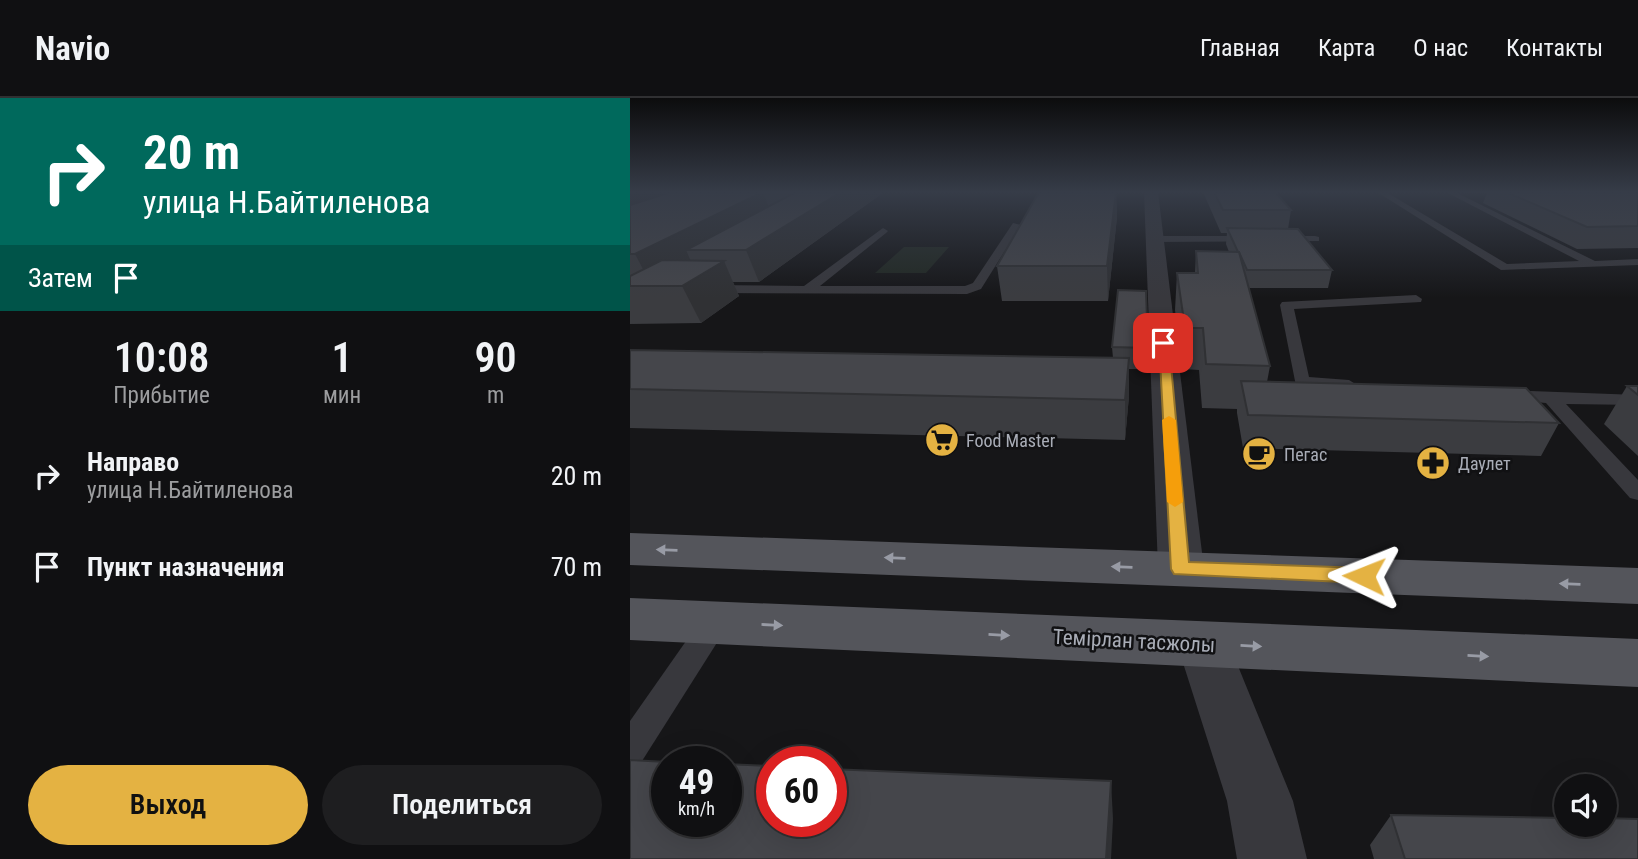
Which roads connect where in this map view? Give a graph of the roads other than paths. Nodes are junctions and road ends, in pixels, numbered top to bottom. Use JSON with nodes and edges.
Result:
{"nodes":[{"id":1,"x":1014,"y":228,"type":"edge"},
{"id":2,"x":1154,"y":228,"type":"edge"},
{"id":3,"x":1439,"y":228,"type":"edge"},
{"id":4,"x":1520,"y":228,"type":"edge"},
{"id":5,"x":883,"y":232,"type":"dead end"},
{"id":6,"x":1155,"y":239,"type":"junction"},
{"id":7,"x":1315,"y":239,"type":"dead end"},
{"id":8,"x":1638,"y":262,"type":"edge"},
{"id":9,"x":1593,"y":264,"type":"junction"},
{"id":10,"x":699,"y":278,"type":"edge"},
{"id":11,"x":805,"y":291,"type":"junction"},
{"id":12,"x":1416,"y":299,"type":"dead end"},
{"id":13,"x":1371,"y":386,"type":"edge"},
{"id":14,"x":1496,"y":394,"type":"edge"},
{"id":15,"x":1551,"y":398,"type":"junction"},
{"id":16,"x":1638,"y":400,"type":"edge"},
{"id":17,"x":1638,"y":493,"type":"edge"},
{"id":18,"x":630,"y":548,"type":"edge"},
{"id":19,"x":1181,"y":569,"type":"junction"},
{"id":20,"x":1638,"y":586,"type":"edge"},
{"id":21,"x":630,"y":619,"type":"edge"},
{"id":22,"x":715,"y":622,"type":"junction"},
{"id":23,"x":1203,"y":644,"type":"junction"},
{"id":24,"x":1638,"y":663,"type":"edge"},
{"id":25,"x":630,"y":749,"type":"edge"},
{"id":26,"x":1272,"y":859,"type":"edge"}],
"edges":[{"from":1,"to":11,"type":"lane"},
{"from":2,"to":6,"type":"street"},
{"from":3,"to":9,"type":"lane"},
{"from":4,"to":9,"type":"lane"},
{"from":5,"to":11,"type":"lane"},
{"from":6,"to":7,"type":"lane"},
{"from":6,"to":19,"type":"street"},
{"from":8,"to":9,"type":"lane"},
{"from":10,"to":11,"type":"lane"},
{"from":12,"to":13,"type":"lane"},
{"from":14,"to":15,"type":"lane"},
{"from":15,"to":16,"type":"lane"},
{"from":15,"to":17,"type":"lane"},
{"from":19,"to":18,"type":"main road","one_way":true},
{"from":20,"to":19,"type":"main road","one_way":true},
{"from":21,"to":22,"type":"main road","name":"Темірлан тасжолы"},
{"from":22,"to":23,"type":"main road","name":"Темірлан тасжолы","one_way":true},
{"from":22,"to":25,"type":"lane"},
{"from":23,"to":24,"type":"main road","name":"Темірлан тасжолы","one_way":true},
{"from":23,"to":26,"type":"street"}]}
